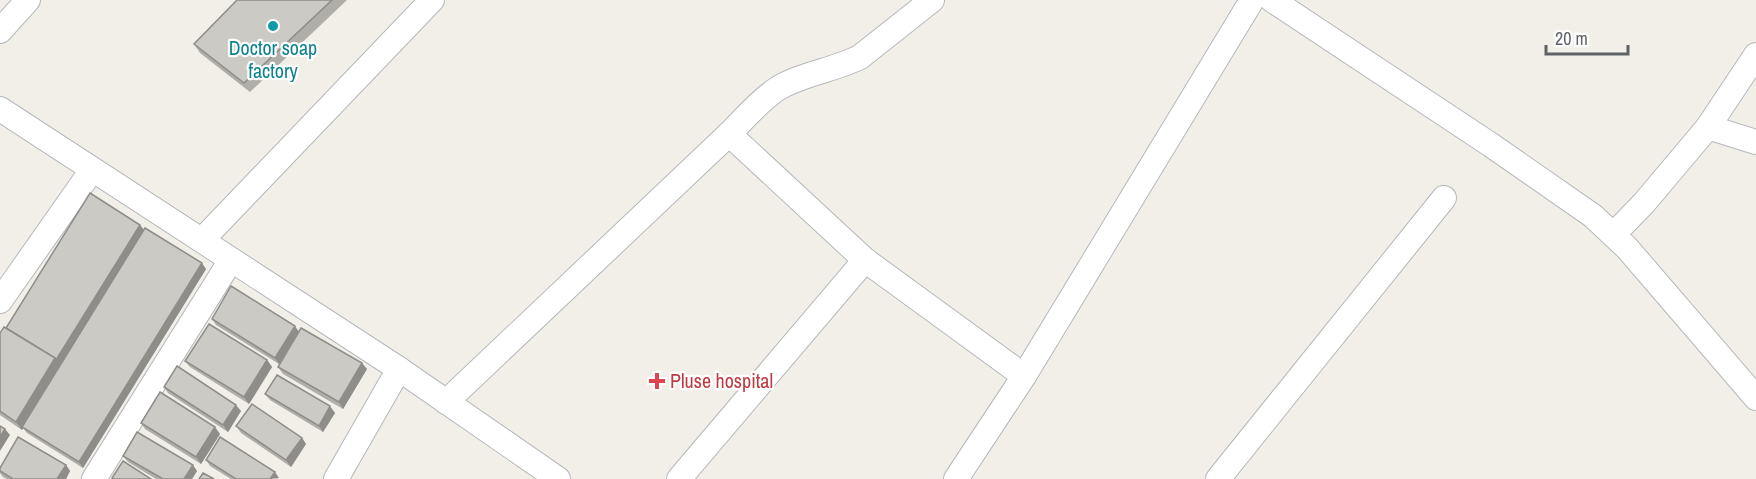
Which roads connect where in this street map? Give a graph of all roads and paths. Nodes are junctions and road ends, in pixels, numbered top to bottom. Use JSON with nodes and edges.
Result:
{"nodes":[{"id":1,"x":28,"y":0,"type":"edge"},
{"id":2,"x":432,"y":0,"type":"edge"},
{"id":3,"x":932,"y":0,"type":"edge"},
{"id":4,"x":1252,"y":0,"type":"edge"},
{"id":5,"x":1272,"y":0,"type":"edge"},
{"id":6,"x":0,"y":31,"type":"edge"},
{"id":7,"x":1756,"y":55,"type":"edge"},
{"id":8,"x":0,"y":110,"type":"edge"},
{"id":9,"x":1708,"y":127,"type":"junction"},
{"id":10,"x":729,"y":134,"type":"junction"},
{"id":11,"x":1756,"y":142,"type":"edge"},
{"id":12,"x":92,"y":170,"type":"junction"},
{"id":13,"x":1444,"y":198,"type":"dead end"},
{"id":14,"x":1620,"y":228,"type":"junction"},
{"id":15,"x":202,"y":240,"type":"junction"},
{"id":16,"x":231,"y":260,"type":"junction"},
{"id":17,"x":865,"y":260,"type":"junction"},
{"id":18,"x":0,"y":301,"type":"edge"},
{"id":19,"x":399,"y":369,"type":"junction"},
{"id":20,"x":1024,"y":376,"type":"junction"},
{"id":21,"x":1756,"y":398,"type":"edge"},
{"id":22,"x":446,"y":402,"type":"junction"},
{"id":23,"x":94,"y":479,"type":"edge"},
{"id":24,"x":336,"y":479,"type":"edge"},
{"id":25,"x":558,"y":479,"type":"edge"},
{"id":26,"x":679,"y":479,"type":"edge"},
{"id":27,"x":956,"y":479,"type":"edge"},
{"id":28,"x":1218,"y":479,"type":"edge"}],
"edges":[{"from":1,"to":6,"type":"street"},
{"from":2,"to":15,"type":"street"},
{"from":3,"to":10,"type":"street"},
{"from":4,"to":20,"type":"street"},
{"from":5,"to":14,"type":"street"},
{"from":7,"to":9,"type":"street"},
{"from":8,"to":12,"type":"street"},
{"from":9,"to":11,"type":"street"},
{"from":9,"to":14,"type":"street"},
{"from":10,"to":17,"type":"street"},
{"from":10,"to":22,"type":"street"},
{"from":12,"to":15,"type":"street"},
{"from":12,"to":18,"type":"street"},
{"from":13,"to":28,"type":"street"},
{"from":14,"to":21,"type":"street"},
{"from":15,"to":16,"type":"street"},
{"from":16,"to":19,"type":"street"},
{"from":16,"to":23,"type":"street"},
{"from":17,"to":20,"type":"street"},
{"from":17,"to":26,"type":"street"},
{"from":19,"to":22,"type":"street"},
{"from":19,"to":24,"type":"street"},
{"from":20,"to":27,"type":"street"},
{"from":22,"to":25,"type":"street"}]}
